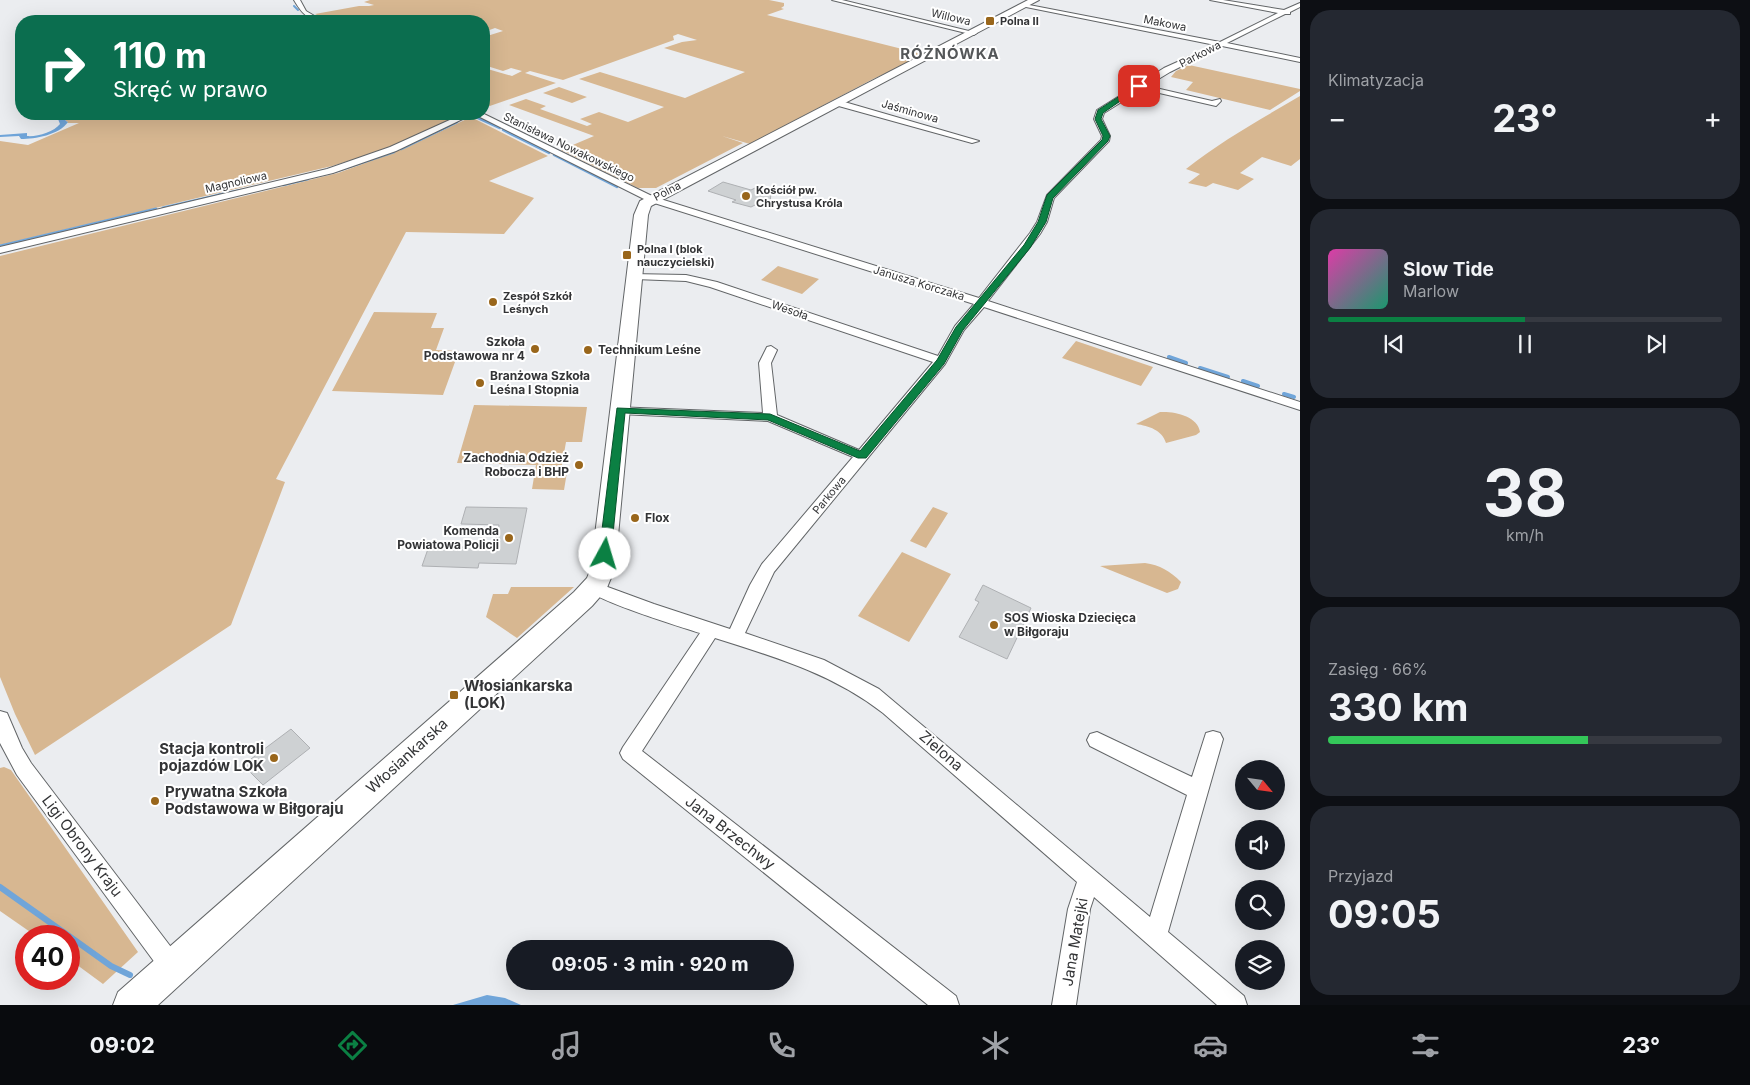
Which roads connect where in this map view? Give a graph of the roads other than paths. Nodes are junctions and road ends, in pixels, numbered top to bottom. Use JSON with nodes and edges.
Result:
{"nodes":[{"id":1,"x":297,"y":0,"type":"edge"},
{"id":2,"x":835,"y":0,"type":"edge"},
{"id":3,"x":1213,"y":0,"type":"edge"},
{"id":4,"x":1028,"y":2,"type":"edge"},
{"id":5,"x":1300,"y":4,"type":"edge"},
{"id":6,"x":1285,"y":12,"type":"junction"},
{"id":7,"x":309,"y":15,"type":"edge"},
{"id":8,"x":1300,"y":15,"type":"edge"},
{"id":9,"x":974,"y":33,"type":"junction"},
{"id":10,"x":1221,"y":44,"type":"junction"},
{"id":11,"x":1300,"y":60,"type":"edge"},
{"id":12,"x":1139,"y":86,"type":"junction"},
{"id":13,"x":1218,"y":101,"type":"dead end"},
{"id":14,"x":838,"y":103,"type":"junction"},
{"id":15,"x":456,"y":120,"type":"edge"},
{"id":16,"x":490,"y":120,"type":"edge"},
{"id":17,"x":975,"y":141,"type":"dead end"},
{"id":18,"x":651,"y":199,"type":"junction"},
{"id":19,"x":0,"y":250,"type":"edge"},
{"id":20,"x":636,"y":276,"type":"junction"},
{"id":21,"x":982,"y":303,"type":"junction"},
{"id":22,"x":771,"y":350,"type":"dead end"},
{"id":23,"x":941,"y":362,"type":"junction"},
{"id":24,"x":1300,"y":406,"type":"edge"},
{"id":25,"x":620,"y":410,"type":"junction"},
{"id":26,"x":770,"y":417,"type":"junction"},
{"id":27,"x":862,"y":456,"type":"junction"},
{"id":28,"x":594,"y":588,"type":"junction"},
{"id":29,"x":711,"y":630,"type":"junction"},
{"id":30,"x":735,"y":637,"type":"junction"},
{"id":31,"x":0,"y":719,"type":"edge"},
{"id":32,"x":1213,"y":739,"type":"dead end"},
{"id":33,"x":1096,"y":740,"type":"dead end"},
{"id":34,"x":1198,"y":790,"type":"junction"},
{"id":35,"x":1089,"y":879,"type":"junction"},
{"id":36,"x":1154,"y":935,"type":"junction"},
{"id":37,"x":172,"y":967,"type":"junction"},
{"id":38,"x":130,"y":1005,"type":"edge"},
{"id":39,"x":947,"y":1005,"type":"edge"},
{"id":40,"x":1064,"y":1005,"type":"edge"},
{"id":41,"x":1235,"y":1005,"type":"edge"}],
"edges":[{"from":1,"to":7,"type":"street"},
{"from":2,"to":9,"type":"street","name":"Willowa"},
{"from":3,"to":6,"type":"street"},
{"from":4,"to":9,"type":"street","name":"Polna"},
{"from":4,"to":10,"type":"street","name":"Makowa"},
{"from":5,"to":6,"type":"street","name":"Parkowa"},
{"from":6,"to":8,"type":"street"},
{"from":6,"to":10,"type":"street","name":"Parkowa"},
{"from":9,"to":14,"type":"street","name":"Polna"},
{"from":10,"to":11,"type":"street","name":"Makowa"},
{"from":10,"to":12,"type":"street","name":"Parkowa"},
{"from":12,"to":13,"type":"street"},
{"from":12,"to":21,"type":"street","name":"Parkowa"},
{"from":14,"to":17,"type":"street","name":"Jaśminowa"},
{"from":14,"to":18,"type":"street","name":"Polna"},
{"from":15,"to":19,"type":"street","name":"Magnoliowa"},
{"from":16,"to":18,"type":"street","name":"Stanisława Nowakowskiego"},
{"from":18,"to":20,"type":"street","name":"Polna"},
{"from":18,"to":21,"type":"street","name":"Janusza Korczaka"},
{"from":20,"to":23,"type":"street","name":"Wesoła"},
{"from":20,"to":25,"type":"street","name":"Polna"},
{"from":21,"to":23,"type":"street","name":"Parkowa"},
{"from":21,"to":24,"type":"street","name":"Janusza Korczaka"},
{"from":22,"to":26,"type":"street"},
{"from":23,"to":27,"type":"street","name":"Parkowa"},
{"from":25,"to":26,"type":"street"},
{"from":25,"to":28,"type":"street","name":"Polna"},
{"from":26,"to":27,"type":"street"},
{"from":27,"to":30,"type":"street","name":"Parkowa"},
{"from":28,"to":29,"type":"street","name":"Zielona"},
{"from":28,"to":37,"type":"street","name":"Włosiankarska"},
{"from":29,"to":30,"type":"street","name":"Zielona"},
{"from":29,"to":39,"type":"street","name":"Jana Brzechwy"},
{"from":30,"to":35,"type":"street","name":"Zielona"},
{"from":31,"to":37,"type":"street","name":"Ligi Obrony Kraju"},
{"from":32,"to":34,"type":"street"},
{"from":33,"to":34,"type":"street"},
{"from":34,"to":36,"type":"street"},
{"from":35,"to":36,"type":"street","name":"Zielona"},
{"from":35,"to":40,"type":"street","name":"Jana Matejki"},
{"from":36,"to":41,"type":"street","name":"Zielona"},
{"from":37,"to":38,"type":"street","name":"Włosiankarska"}]}
